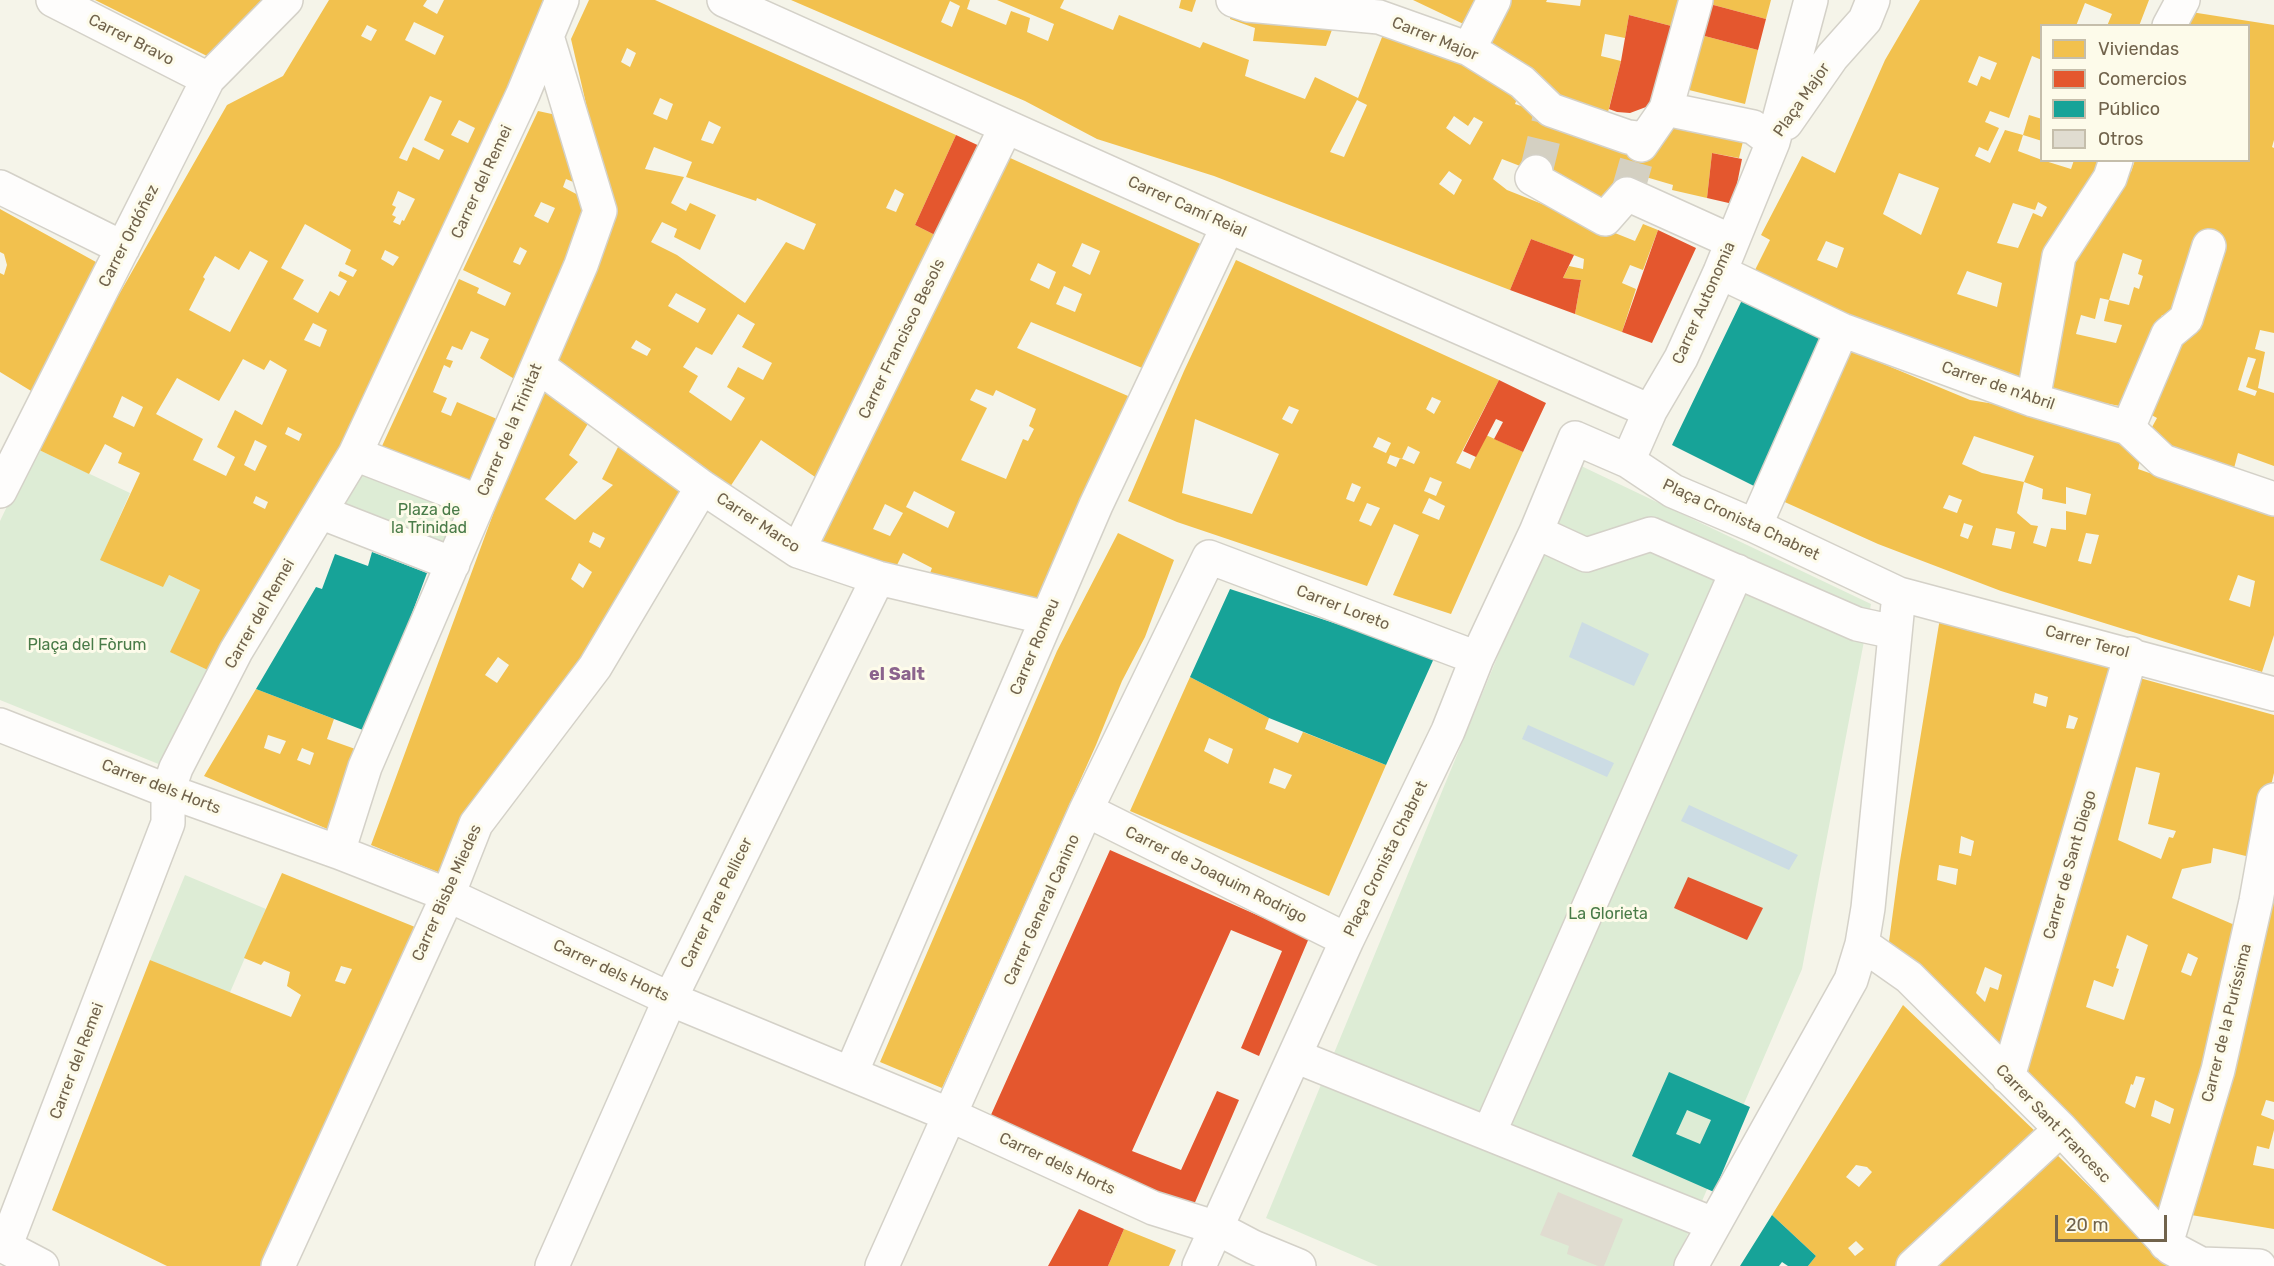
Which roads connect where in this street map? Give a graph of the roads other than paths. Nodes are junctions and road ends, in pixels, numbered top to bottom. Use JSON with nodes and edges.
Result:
{"nodes":[{"id":1,"x":53,"y":0,"type":"edge"},
{"id":2,"x":286,"y":0,"type":"edge"},
{"id":3,"x":562,"y":0,"type":"edge"},
{"id":4,"x":724,"y":0,"type":"edge"},
{"id":5,"x":1233,"y":0,"type":"edge"},
{"id":6,"x":1494,"y":0,"type":"edge"},
{"id":7,"x":1696,"y":0,"type":"edge"},
{"id":8,"x":1811,"y":0,"type":"edge"},
{"id":9,"x":1872,"y":0,"type":"edge"},
{"id":10,"x":2183,"y":0,"type":"edge"},
{"id":11,"x":2170,"y":24,"type":"edge"},
{"id":12,"x":548,"y":36,"type":"junction"},
{"id":13,"x":1468,"y":50,"type":"junction"},
{"id":14,"x":208,"y":79,"type":"junction"},
{"id":15,"x":1666,"y":109,"type":"junction"},
{"id":16,"x":1006,"y":127,"type":"junction"},
{"id":17,"x":1773,"y":142,"type":"junction"},
{"id":18,"x":2115,"y":162,"type":"edge"},
{"id":19,"x":1536,"y":172,"type":"dead end"},
{"id":20,"x":0,"y":187,"type":"edge"},
{"id":21,"x":1228,"y":226,"type":"junction"},
{"id":22,"x":1731,"y":241,"type":"junction"},
{"id":23,"x":2209,"y":246,"type":"dead end"},
{"id":24,"x":123,"y":248,"type":"junction"},
{"id":25,"x":1720,"y":272,"type":"junction"},
{"id":26,"x":1842,"y":330,"type":"junction"},
{"id":27,"x":538,"y":366,"type":"junction"},
{"id":28,"x":2033,"y":399,"type":"junction"},
{"id":29,"x":1650,"y":411,"type":"junction"},
{"id":30,"x":2128,"y":428,"type":"junction"},
{"id":31,"x":355,"y":454,"type":"junction"},
{"id":32,"x":1628,"y":461,"type":"junction"},
{"id":33,"x":702,"y":487,"type":"junction"},
{"id":34,"x":0,"y":491,"type":"edge"},
{"id":35,"x":2274,"y":499,"type":"edge"},
{"id":36,"x":479,"y":502,"type":"junction"},
{"id":37,"x":320,"y":512,"type":"junction"},
{"id":38,"x":1755,"y":526,"type":"junction"},
{"id":39,"x":1536,"y":532,"type":"junction"},
{"id":40,"x":798,"y":551,"type":"junction"},
{"id":41,"x":1209,"y":557,"type":"joint"},
{"id":42,"x":453,"y":564,"type":"junction"},
{"id":43,"x":1737,"y":571,"type":"junction"},
{"id":44,"x":878,"y":578,"type":"junction"},
{"id":45,"x":1899,"y":594,"type":"junction"},
{"id":46,"x":1047,"y":618,"type":"junction"},
{"id":47,"x":1894,"y":632,"type":"junction"},
{"id":48,"x":2131,"y":654,"type":"junction"},
{"id":49,"x":1476,"y":658,"type":"junction"},
{"id":50,"x":2274,"y":694,"type":"edge"},
{"id":51,"x":0,"y":724,"type":"edge"},
{"id":52,"x":168,"y":791,"type":"junction"},
{"id":53,"x":2274,"y":800,"type":"edge"},
{"id":54,"x":1086,"y":810,"type":"junction"},
{"id":55,"x":338,"y":852,"type":"junction"},
{"id":56,"x":448,"y":895,"type":"junction"},
{"id":57,"x":1347,"y":940,"type":"junction"},
{"id":58,"x":1862,"y":944,"type":"junction"},
{"id":59,"x":670,"y":999,"type":"junction"},
{"id":60,"x":1295,"y":1056,"type":"junction"},
{"id":61,"x":851,"y":1073,"type":"junction"},
{"id":62,"x":2008,"y":1077,"type":"junction"},
{"id":63,"x":950,"y":1115,"type":"junction"},
{"id":64,"x":2061,"y":1129,"type":"junction"},
{"id":65,"x":1489,"y":1133,"type":"junction"},
{"id":66,"x":1713,"y":1224,"type":"junction"},
{"id":67,"x":1217,"y":1228,"type":"junction"},
{"id":68,"x":2166,"y":1244,"type":"junction"},
{"id":69,"x":3,"y":1246,"type":"edge"},
{"id":70,"x":42,"y":1266,"type":"edge"},
{"id":71,"x":279,"y":1266,"type":"edge"},
{"id":72,"x":552,"y":1266,"type":"edge"},
{"id":73,"x":882,"y":1266,"type":"edge"},
{"id":74,"x":1199,"y":1266,"type":"edge"},
{"id":75,"x":1299,"y":1266,"type":"edge"},
{"id":76,"x":1691,"y":1266,"type":"edge"},
{"id":77,"x":1913,"y":1266,"type":"edge"},
{"id":78,"x":2259,"y":1266,"type":"edge"}],
"edges":[{"from":1,"to":14,"type":"street","name":"Carrer Bravo"},
{"from":2,"to":14,"type":"street","name":"Carrer Ordóñez"},
{"from":3,"to":12,"type":"street","name":"Carrer del Remei"},
{"from":4,"to":16,"type":"street","name":"Carrer Camí Reial"},
{"from":5,"to":13,"type":"street","name":"Carrer Major"},
{"from":6,"to":13,"type":"street"},
{"from":7,"to":15,"type":"street","name":"Carrer Major"},
{"from":8,"to":17,"type":"street","name":"Plaça Major"},
{"from":9,"to":17,"type":"street","name":"Plaça Major"},
{"from":10,"to":11,"type":"street"},
{"from":12,"to":27,"type":"street","name":"Carrer de la Trinitat"},
{"from":12,"to":31,"type":"street","name":"Carrer del Remei"},
{"from":13,"to":15,"type":"street","name":"Carrer Major"},
{"from":14,"to":24,"type":"street","name":"Carrer Ordóñez"},
{"from":15,"to":17,"type":"street"},
{"from":16,"to":21,"type":"street","name":"Carrer Camí Reial"},
{"from":16,"to":40,"type":"street","name":"Carrer Francisco Besols"},
{"from":17,"to":22,"type":"street","name":"Carrer Autonomia"},
{"from":18,"to":28,"type":"street"},
{"from":19,"to":22,"type":"street"},
{"from":20,"to":24,"type":"street"},
{"from":21,"to":29,"type":"street","name":"Carrer Camí Reial"},
{"from":21,"to":46,"type":"street","name":"Carrer Romeu"},
{"from":22,"to":25,"type":"street","name":"Carrer Autonomia"},
{"from":23,"to":30,"type":"street"},
{"from":24,"to":34,"type":"street","name":"Carrer Ordóñez"},
{"from":25,"to":26,"type":"street","name":"Carrer de n'Abril"},
{"from":25,"to":29,"type":"street","name":"Carrer Autonomia"},
{"from":26,"to":28,"type":"street","name":"Carrer de n'Abril"},
{"from":26,"to":38,"type":"street"},
{"from":27,"to":33,"type":"street","name":"Carrer Marco"},
{"from":27,"to":36,"type":"street","name":"Carrer de la Trinitat"},
{"from":28,"to":30,"type":"street","name":"Carrer de n'Abril"},
{"from":29,"to":32,"type":"street","name":"Carrer Autonomia"},
{"from":30,"to":35,"type":"street","name":"Carrer de n'Abril"},
{"from":31,"to":36,"type":"street"},
{"from":31,"to":37,"type":"street","name":"Carrer del Remei"},
{"from":32,"to":38,"type":"street","name":"Plaça Cronista Chabret"},
{"from":32,"to":39,"type":"street","name":"Plaça Cronista Chabret"},
{"from":33,"to":40,"type":"street","name":"Carrer Marco"},
{"from":33,"to":56,"type":"street","name":"Carrer Bisbe Miedes"},
{"from":36,"to":42,"type":"street","name":"Carrer de la Trinitat"},
{"from":37,"to":42,"type":"street"},
{"from":37,"to":52,"type":"street","name":"Carrer del Remei"},
{"from":38,"to":45,"type":"street","name":"Plaça Cronista Chabret"},
{"from":39,"to":43,"type":"street"},
{"from":39,"to":49,"type":"street","name":"Plaça Cronista Chabret"},
{"from":40,"to":44,"type":"street","name":"Carrer Marco"},
{"from":41,"to":49,"type":"street","name":"Carrer Loreto"},
{"from":41,"to":54,"type":"street","name":"Carrer General Canino"},
{"from":42,"to":55,"type":"street","name":"Carrer de la Trinitat"},
{"from":43,"to":47,"type":"street"},
{"from":43,"to":65,"type":"street"},
{"from":44,"to":46,"type":"street","name":"Carrer Marco"},
{"from":44,"to":59,"type":"street","name":"Carrer Pare Pellicer"},
{"from":45,"to":47,"type":"street"},
{"from":45,"to":48,"type":"street","name":"Carrer Terol"},
{"from":46,"to":61,"type":"street","name":"Carrer Romeu"},
{"from":47,"to":58,"type":"street"},
{"from":48,"to":50,"type":"street","name":"Carrer Terol"},
{"from":48,"to":62,"type":"street","name":"Carrer de Sant Diego"},
{"from":49,"to":57,"type":"street","name":"Plaça Cronista Chabret"},
{"from":51,"to":52,"type":"street","name":"Carrer dels Horts"},
{"from":52,"to":55,"type":"street","name":"Carrer dels Horts"},
{"from":52,"to":69,"type":"street","name":"Carrer del Remei"},
{"from":53,"to":68,"type":"street","name":"Carrer de la Puríssima"},
{"from":54,"to":57,"type":"street","name":"Carrer de Joaquim Rodrigo"},
{"from":54,"to":63,"type":"street","name":"Carrer General Canino"},
{"from":55,"to":56,"type":"street","name":"Carrer dels Horts"},
{"from":56,"to":59,"type":"street","name":"Carrer dels Horts"},
{"from":56,"to":71,"type":"street","name":"Carrer Bisbe Miedes"},
{"from":57,"to":60,"type":"street","name":"Plaça Cronista Chabret"},
{"from":58,"to":62,"type":"street","name":"Carrer Sant Francesc"},
{"from":58,"to":66,"type":"street"},
{"from":59,"to":61,"type":"street","name":"Carrer dels Horts"},
{"from":59,"to":72,"type":"street","name":"Carrer Pare Pellicer"},
{"from":60,"to":65,"type":"street"},
{"from":60,"to":67,"type":"street","name":"Plaça Cronista Chabret"},
{"from":61,"to":63,"type":"street","name":"Carrer dels Horts"},
{"from":62,"to":64,"type":"street","name":"Carrer Sant Francesc"},
{"from":63,"to":67,"type":"street","name":"Carrer dels Horts"},
{"from":63,"to":73,"type":"street","name":"Carrer General Canino"},
{"from":64,"to":68,"type":"street","name":"Carrer Sant Francesc"},
{"from":64,"to":77,"type":"street"},
{"from":65,"to":66,"type":"street"},
{"from":66,"to":76,"type":"street"},
{"from":67,"to":74,"type":"street","name":"Plaça Cronista Chabret"},
{"from":67,"to":75,"type":"street"},
{"from":68,"to":78,"type":"street","name":"Carrer Sant Francesc"},
{"from":69,"to":70,"type":"street"}]}
